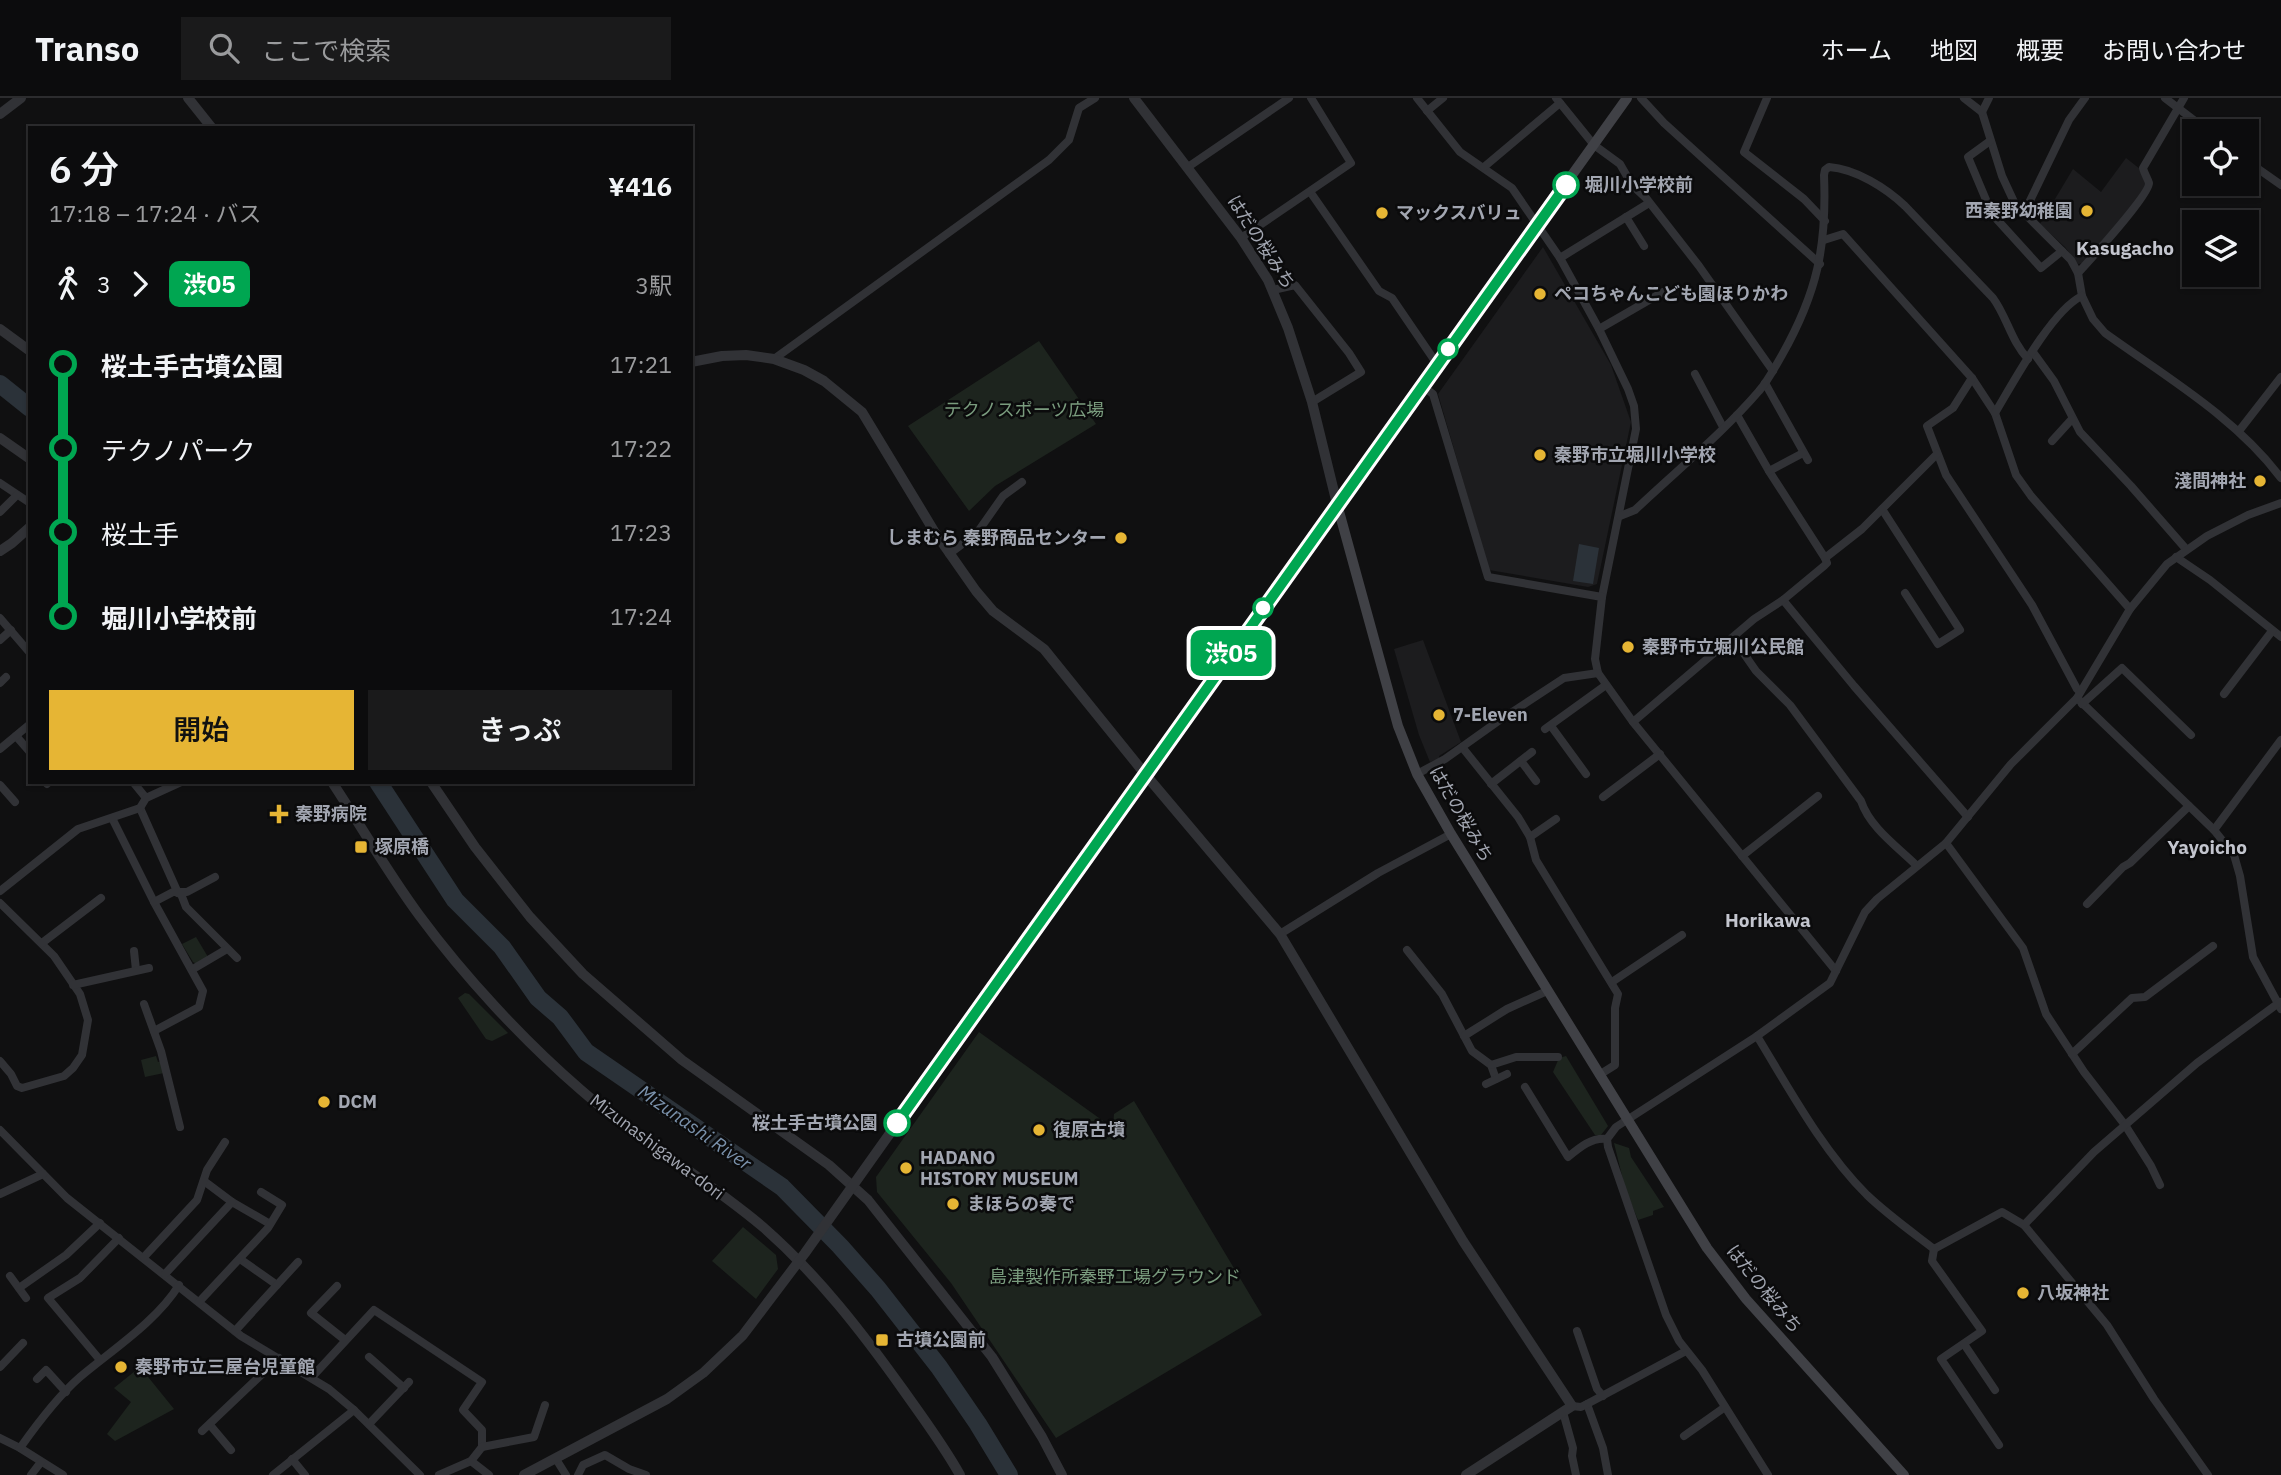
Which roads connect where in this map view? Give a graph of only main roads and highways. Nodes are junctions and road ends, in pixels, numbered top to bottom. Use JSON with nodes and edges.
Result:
{"nodes":[{"id":1,"x":1627,"y":98,"type":"edge"},
{"id":2,"x":1904,"y":1475,"type":"edge"}],
"edges":[{"from":1,"to":2,"type":"main road","name":"はだの桜みち"}]}
